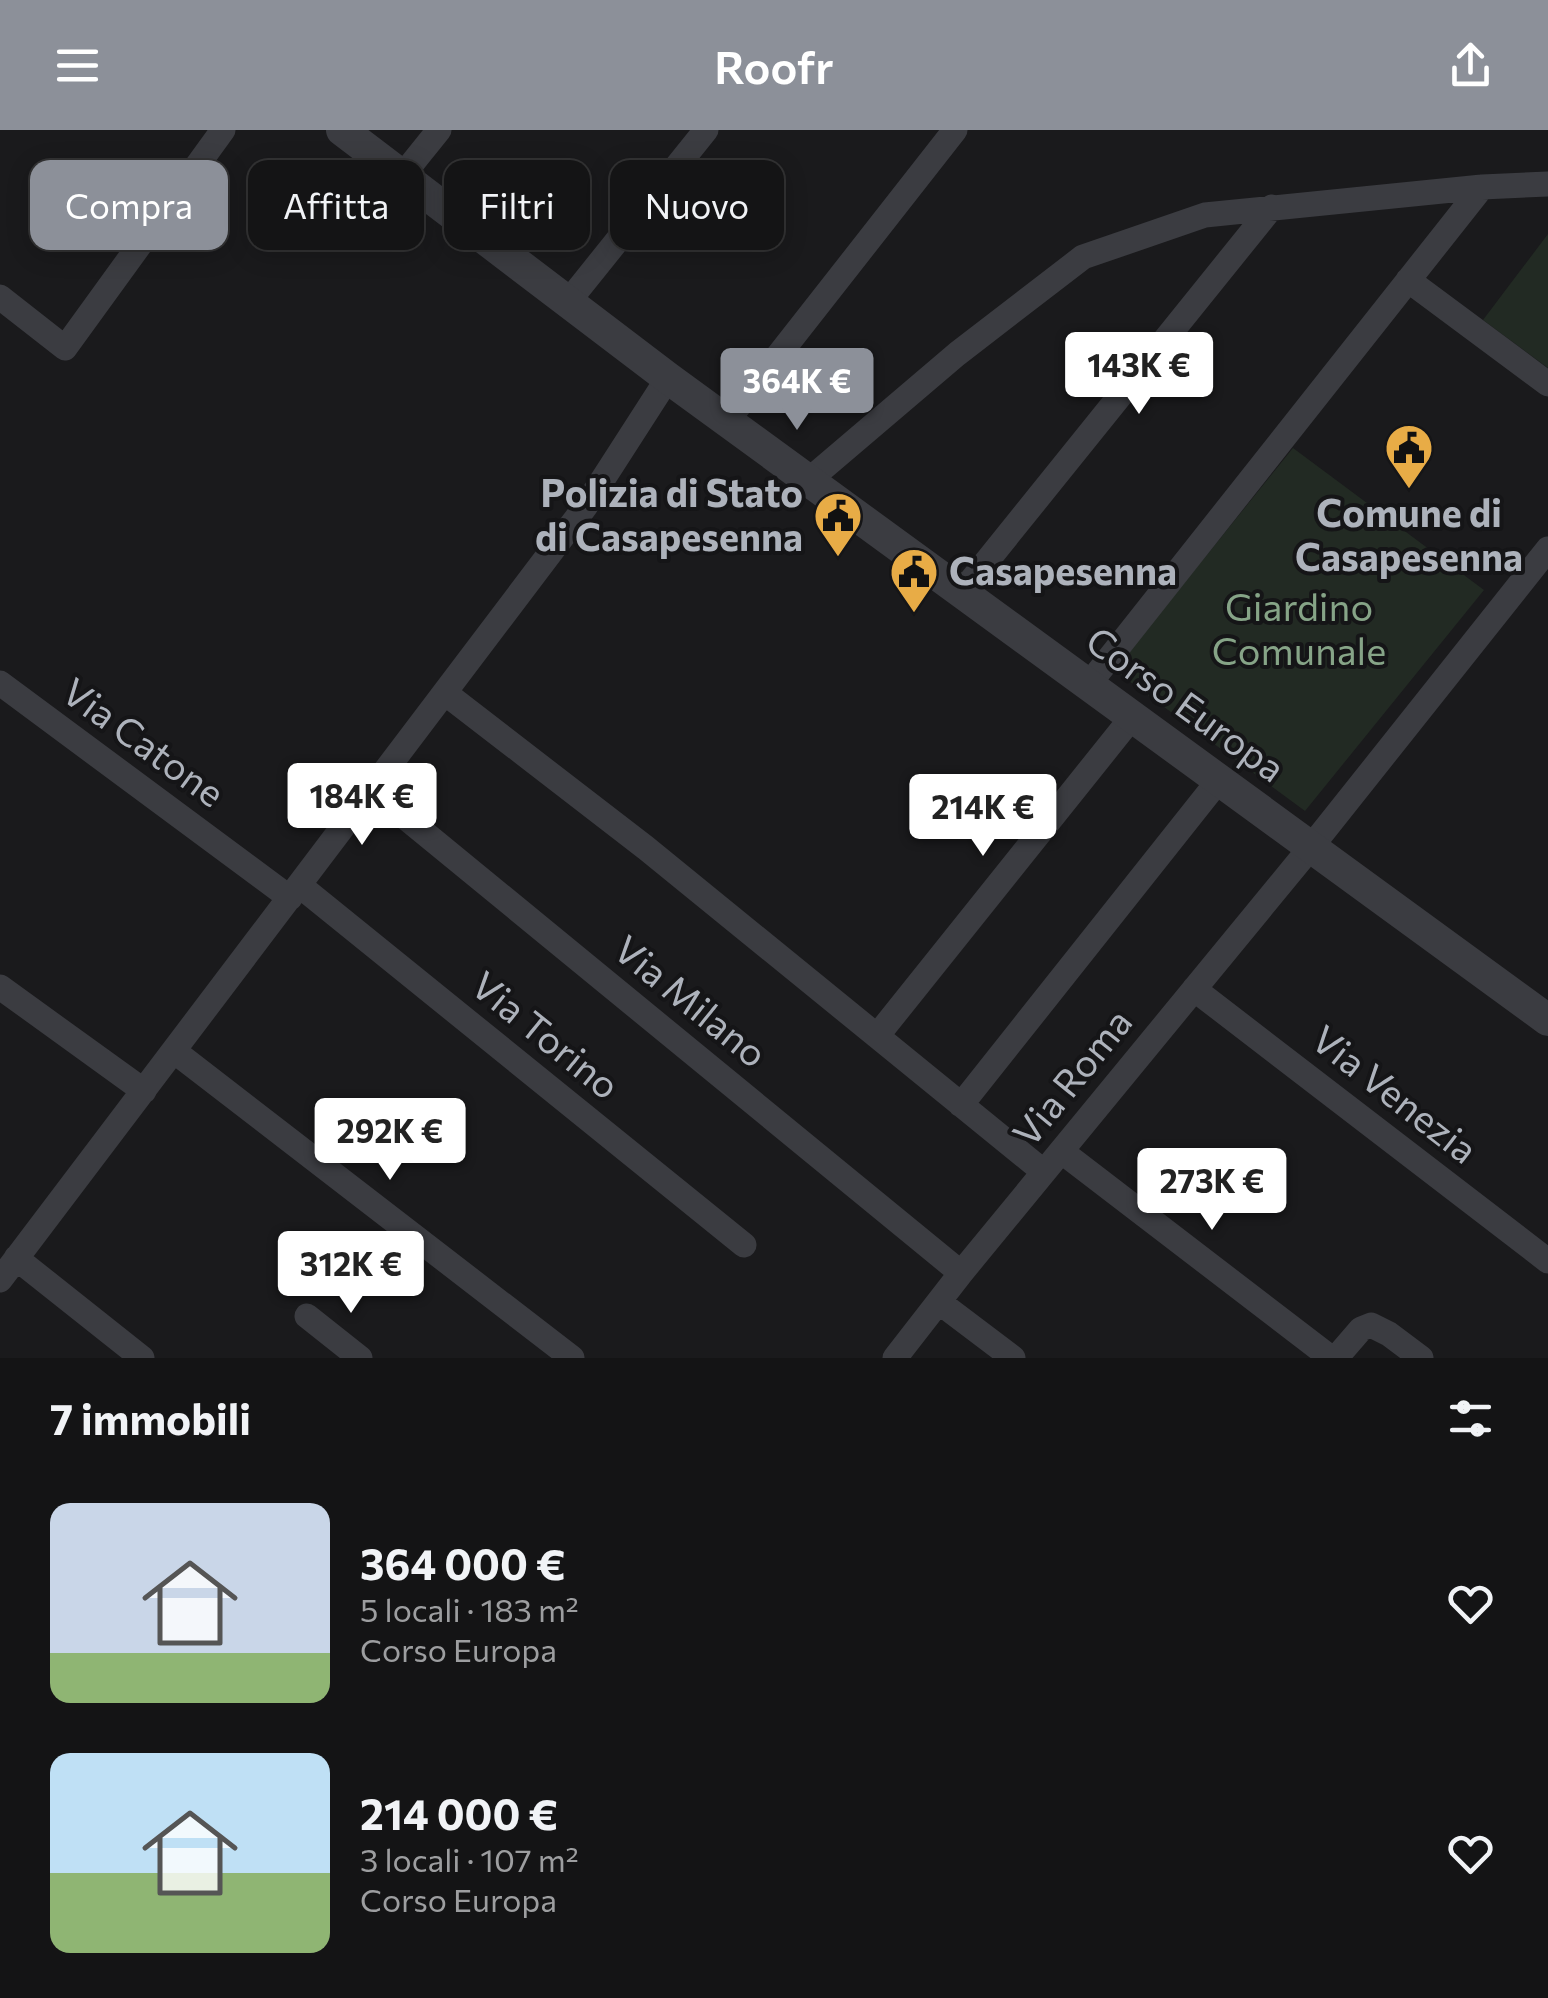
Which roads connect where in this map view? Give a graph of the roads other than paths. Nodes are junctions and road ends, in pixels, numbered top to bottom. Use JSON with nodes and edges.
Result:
{"nodes":[{"id":1,"x":224,"y":130,"type":"edge"},
{"id":2,"x":342,"y":130,"type":"edge"},
{"id":3,"x":439,"y":130,"type":"edge"},
{"id":4,"x":706,"y":130,"type":"edge"},
{"id":5,"x":956,"y":130,"type":"edge"},
{"id":6,"x":381,"y":160,"type":"edge"},
{"id":7,"x":415,"y":160,"type":"edge"},
{"id":8,"x":1548,"y":184,"type":"edge"},
{"id":9,"x":1482,"y":186,"type":"junction"},
{"id":10,"x":424,"y":193,"type":"edge"},
{"id":11,"x":1272,"y":207,"type":"junction"},
{"id":12,"x":1408,"y":280,"type":"junction"},
{"id":13,"x":0,"y":296,"type":"edge"},
{"id":14,"x":568,"y":302,"type":"junction"},
{"id":15,"x":668,"y":378,"type":"junction"},
{"id":16,"x":1548,"y":384,"type":"edge"},
{"id":17,"x":727,"y":420,"type":"junction"},
{"id":18,"x":809,"y":480,"type":"junction"},
{"id":19,"x":1548,"y":549,"type":"edge"},
{"id":20,"x":962,"y":592,"type":"junction"},
{"id":21,"x":0,"y":684,"type":"edge"},
{"id":22,"x":1089,"y":684,"type":"junction"},
{"id":23,"x":446,"y":693,"type":"junction"},
{"id":24,"x":1133,"y":716,"type":"junction"},
{"id":25,"x":1220,"y":780,"type":"junction"},
{"id":26,"x":372,"y":790,"type":"junction"},
{"id":27,"x":1311,"y":846,"type":"junction"},
{"id":28,"x":294,"y":891,"type":"junction"},
{"id":29,"x":0,"y":986,"type":"edge"},
{"id":30,"x":1194,"y":989,"type":"junction"},
{"id":31,"x":1548,"y":1020,"type":"edge"},
{"id":32,"x":877,"y":1036,"type":"junction"},
{"id":33,"x":174,"y":1051,"type":"junction"},
{"id":34,"x":144,"y":1091,"type":"junction"},
{"id":35,"x":961,"y":1104,"type":"junction"},
{"id":36,"x":1061,"y":1152,"type":"junction"},
{"id":37,"x":1044,"y":1172,"type":"junction"},
{"id":38,"x":744,"y":1245,"type":"dead end"},
{"id":39,"x":16,"y":1258,"type":"junction"},
{"id":40,"x":1548,"y":1260,"type":"edge"},
{"id":41,"x":962,"y":1273,"type":"junction"},
{"id":42,"x":0,"y":1280,"type":"edge"},
{"id":43,"x":939,"y":1302,"type":"junction"},
{"id":44,"x":307,"y":1316,"type":"dead end"},
{"id":45,"x":142,"y":1358,"type":"edge"},
{"id":46,"x":360,"y":1358,"type":"edge"},
{"id":47,"x":572,"y":1358,"type":"edge"},
{"id":48,"x":895,"y":1358,"type":"edge"},
{"id":49,"x":1013,"y":1358,"type":"edge"},
{"id":50,"x":1333,"y":1358,"type":"edge"},
{"id":51,"x":1421,"y":1358,"type":"edge"}],
"edges":[{"from":1,"to":13,"type":"street"},
{"from":2,"to":6,"type":"street","name":"Corso Europa"},
{"from":3,"to":7,"type":"street"},
{"from":4,"to":14,"type":"street"},
{"from":5,"to":17,"type":"street"},
{"from":8,"to":9,"type":"street"},
{"from":9,"to":11,"type":"street"},
{"from":9,"to":12,"type":"street"},
{"from":10,"to":14,"type":"street","name":"Corso Europa"},
{"from":11,"to":18,"type":"street"},
{"from":11,"to":20,"type":"street"},
{"from":12,"to":16,"type":"street"},
{"from":12,"to":22,"type":"street"},
{"from":14,"to":15,"type":"street","name":"Corso Europa"},
{"from":15,"to":17,"type":"street","name":"Corso Europa"},
{"from":15,"to":23,"type":"street"},
{"from":17,"to":18,"type":"street","name":"Corso Europa"},
{"from":18,"to":20,"type":"street","name":"Corso Europa"},
{"from":19,"to":27,"type":"street","name":"Via Roma"},
{"from":20,"to":22,"type":"street","name":"Corso Europa"},
{"from":21,"to":28,"type":"street","name":"Via Catone"},
{"from":22,"to":24,"type":"street","name":"Corso Europa"},
{"from":23,"to":26,"type":"street"},
{"from":23,"to":32,"type":"street"},
{"from":24,"to":25,"type":"street","name":"Corso Europa"},
{"from":24,"to":32,"type":"street"},
{"from":25,"to":27,"type":"street","name":"Corso Europa"},
{"from":25,"to":35,"type":"street"},
{"from":26,"to":28,"type":"street"},
{"from":26,"to":41,"type":"street","name":"Via Milano"},
{"from":27,"to":30,"type":"street","name":"Via Roma"},
{"from":27,"to":31,"type":"street","name":"Corso Europa"},
{"from":28,"to":33,"type":"street"},
{"from":28,"to":38,"type":"street","name":"Via Torino"},
{"from":29,"to":34,"type":"street"},
{"from":30,"to":36,"type":"street","name":"Via Roma"},
{"from":30,"to":40,"type":"street","name":"Via Venezia"},
{"from":32,"to":35,"type":"street"},
{"from":33,"to":34,"type":"street"},
{"from":33,"to":47,"type":"street"},
{"from":34,"to":39,"type":"street"},
{"from":35,"to":37,"type":"street"},
{"from":36,"to":37,"type":"street","name":"Via Roma"},
{"from":36,"to":50,"type":"street"},
{"from":37,"to":41,"type":"street","name":"Via Roma"},
{"from":39,"to":42,"type":"street"},
{"from":39,"to":45,"type":"street"},
{"from":41,"to":43,"type":"street","name":"Via Roma"},
{"from":43,"to":48,"type":"street","name":"Via Roma"},
{"from":43,"to":49,"type":"street"},
{"from":44,"to":46,"type":"street"},
{"from":50,"to":51,"type":"street"}]}
